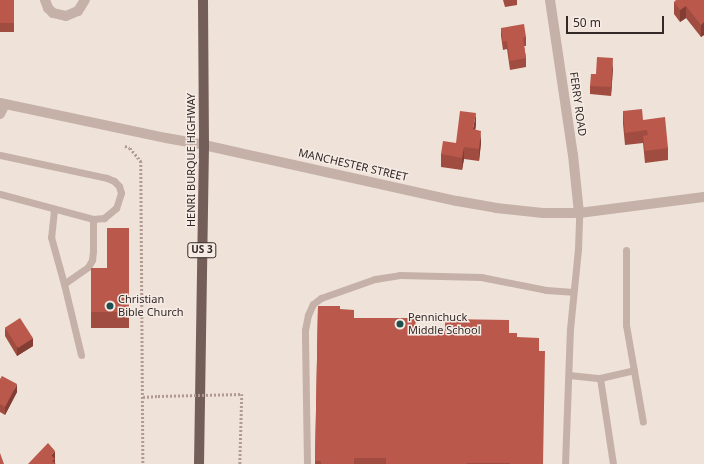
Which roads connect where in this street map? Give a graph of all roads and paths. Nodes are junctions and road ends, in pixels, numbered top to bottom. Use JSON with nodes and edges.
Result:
{"nodes":[{"id":1,"x":45,"y":0,"type":"edge"},
{"id":2,"x":85,"y":0,"type":"edge"},
{"id":3,"x":203,"y":0,"type":"edge"},
{"id":4,"x":550,"y":0,"type":"edge"},
{"id":5,"x":2,"y":103,"type":"edge"},
{"id":6,"x":0,"y":114,"type":"edge"},
{"id":7,"x":204,"y":145,"type":"junction"},
{"id":8,"x":125,"y":146,"type":"dead end"},
{"id":9,"x":0,"y":155,"type":"edge"},
{"id":10,"x":0,"y":194,"type":"edge"},
{"id":11,"x":704,"y":197,"type":"edge"},
{"id":12,"x":54,"y":210,"type":"junction"},
{"id":13,"x":579,"y":213,"type":"junction"},
{"id":14,"x":93,"y":219,"type":"junction"},
{"id":15,"x":626,"y":250,"type":"dead end"},
{"id":16,"x":64,"y":284,"type":"junction"},
{"id":17,"x":573,"y":292,"type":"junction"},
{"id":18,"x":81,"y":355,"type":"dead end"},
{"id":19,"x":634,"y":370,"type":"junction"},
{"id":20,"x":568,"y":375,"type":"junction"},
{"id":21,"x":600,"y":378,"type":"junction"},
{"id":22,"x":143,"y":396,"type":"junction"},
{"id":23,"x":643,"y":422,"type":"dead end"},
{"id":24,"x":142,"y":464,"type":"edge"},
{"id":25,"x":199,"y":464,"type":"edge"},
{"id":26,"x":240,"y":464,"type":"edge"},
{"id":27,"x":307,"y":464,"type":"edge"},
{"id":28,"x":565,"y":464,"type":"edge"},
{"id":29,"x":613,"y":464,"type":"edge"}],
"edges":[{"from":1,"to":2,"type":"street"},
{"from":3,"to":7,"type":"main road","name":"HENRI BURQUE HIGHWAY","number":"US 3"},
{"from":4,"to":13,"type":"street","name":"FERRY ROAD"},
{"from":5,"to":6,"type":"street"},
{"from":5,"to":7,"type":"street","name":"MANCHESTER STREET"},
{"from":7,"to":13,"type":"street","name":"MANCHESTER STREET"},
{"from":7,"to":25,"type":"main road","name":"HENRI BURQUE HIGHWAY","number":"US 3"},
{"from":8,"to":22,"type":"path"},
{"from":9,"to":14,"type":"lane"},
{"from":10,"to":12,"type":"lane"},
{"from":11,"to":13,"type":"street","name":"MANCHESTER STREET"},
{"from":12,"to":14,"type":"lane"},
{"from":12,"to":16,"type":"lane"},
{"from":13,"to":17,"type":"lane"},
{"from":14,"to":16,"type":"lane"},
{"from":15,"to":19,"type":"lane"},
{"from":16,"to":18,"type":"lane"},
{"from":17,"to":20,"type":"lane"},
{"from":17,"to":27,"type":"lane"},
{"from":19,"to":21,"type":"lane"},
{"from":19,"to":23,"type":"lane"},
{"from":20,"to":21,"type":"lane"},
{"from":20,"to":28,"type":"lane"},
{"from":21,"to":29,"type":"lane"},
{"from":22,"to":24,"type":"path"},
{"from":22,"to":26,"type":"path","bridge":true}]}
